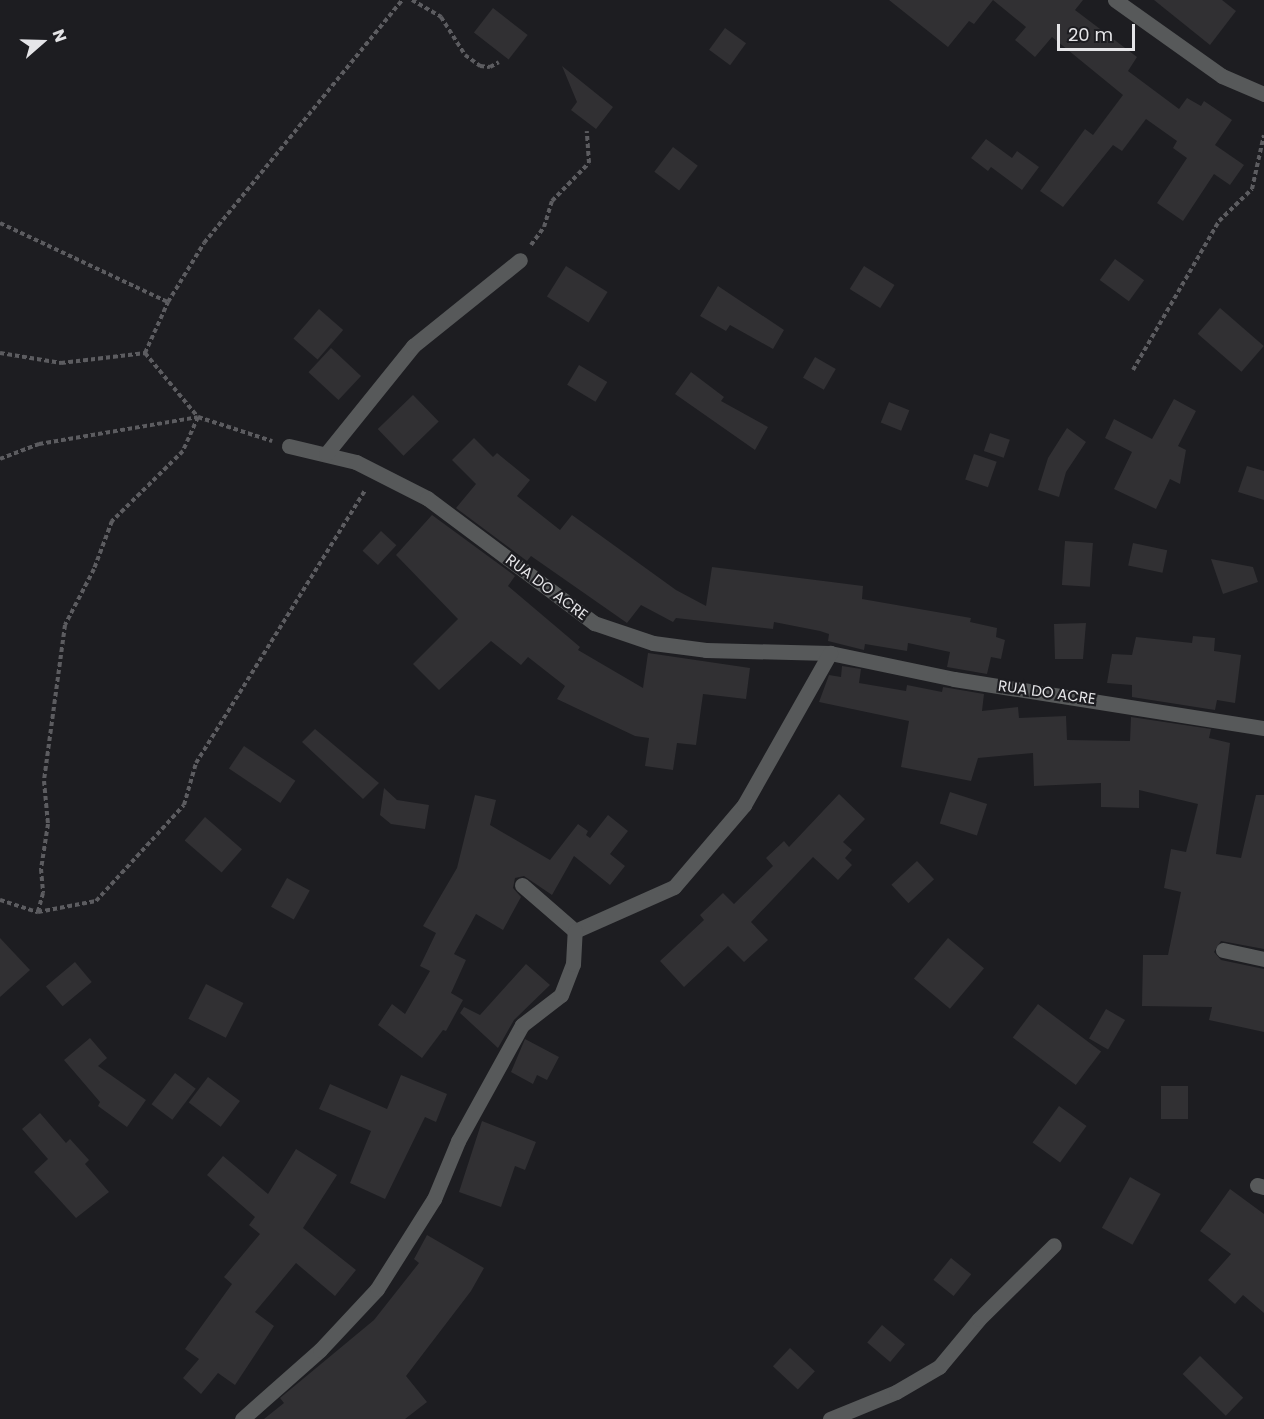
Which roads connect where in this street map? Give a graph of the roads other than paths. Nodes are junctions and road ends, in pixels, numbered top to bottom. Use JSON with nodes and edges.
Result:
{"nodes":[{"id":1,"x":1115,"y":0,"type":"edge"},
{"id":2,"x":1264,"y":94,"type":"edge"},
{"id":3,"x":520,"y":260,"type":"road end"},
{"id":4,"x":289,"y":446,"type":"road end"},
{"id":5,"x":326,"y":454,"type":"junction"},
{"id":6,"x":830,"y":653,"type":"junction"},
{"id":7,"x":1264,"y":728,"type":"edge"},
{"id":8,"x":522,"y":885,"type":"dead end"},
{"id":9,"x":575,"y":931,"type":"junction"},
{"id":10,"x":1223,"y":950,"type":"dead end"},
{"id":11,"x":1264,"y":959,"type":"edge"},
{"id":12,"x":1054,"y":1245,"type":"dead end"},
{"id":13,"x":242,"y":1419,"type":"edge"},
{"id":14,"x":830,"y":1419,"type":"edge"}],
"edges":[{"from":1,"to":2,"type":"street"},
{"from":3,"to":5,"type":"street"},
{"from":4,"to":5,"type":"street","name":"RUA DO ACRE"},
{"from":5,"to":6,"type":"street","name":"RUA DO ACRE"},
{"from":6,"to":7,"type":"street","name":"RUA DO ACRE"},
{"from":6,"to":9,"type":"street"},
{"from":8,"to":9,"type":"street"},
{"from":9,"to":13,"type":"street"},
{"from":10,"to":11,"type":"street"},
{"from":12,"to":14,"type":"street"}]}
